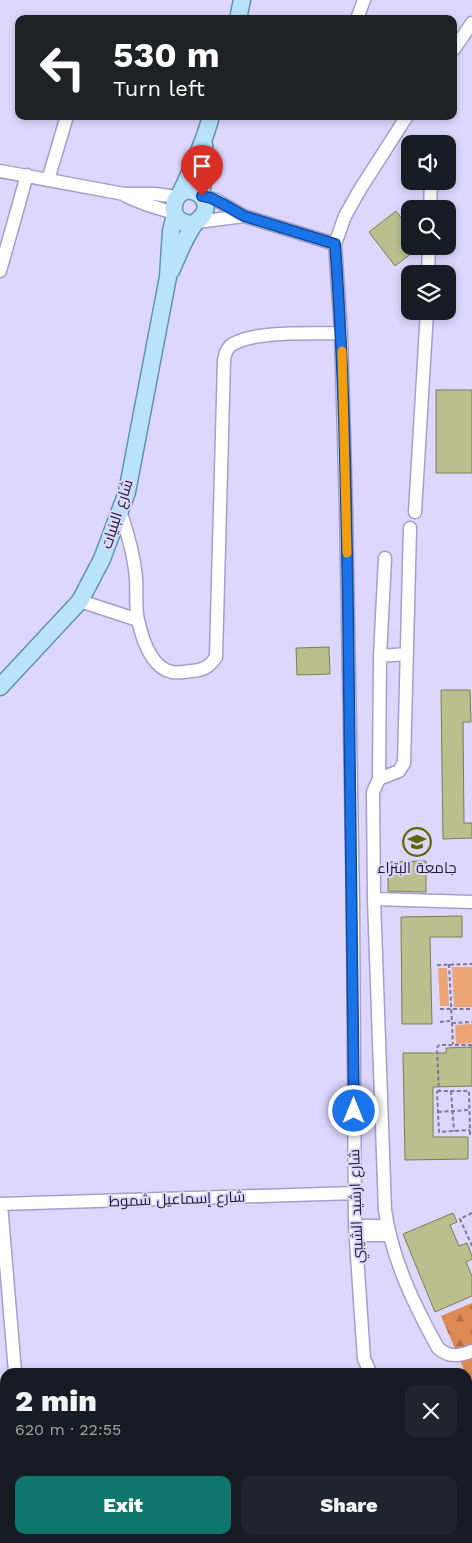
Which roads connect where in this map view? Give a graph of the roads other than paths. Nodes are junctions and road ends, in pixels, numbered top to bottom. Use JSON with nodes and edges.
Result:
{"nodes":[{"id":1,"x":242,"y":0,"type":"edge"},
{"id":2,"x":364,"y":0,"type":"edge"},
{"id":3,"x":239,"y":15,"type":"edge"},
{"id":4,"x":358,"y":15,"type":"edge"},
{"id":5,"x":472,"y":23,"type":"edge"},
{"id":6,"x":457,"y":45,"type":"edge"},
{"id":7,"x":67,"y":120,"type":"edge"},
{"id":8,"x":210,"y":120,"type":"edge"},
{"id":9,"x":404,"y":120,"type":"edge"},
{"id":10,"x":204,"y":143,"type":"junction"},
{"id":11,"x":0,"y":170,"type":"edge"},
{"id":12,"x":27,"y":176,"type":"junction"},
{"id":13,"x":48,"y":180,"type":"junction"},
{"id":14,"x":124,"y":194,"type":"junction"},
{"id":15,"x":179,"y":195,"type":"junction"},
{"id":16,"x":201,"y":196,"type":"junction"},
{"id":17,"x":175,"y":214,"type":"junction"},
{"id":18,"x":244,"y":216,"type":"junction"},
{"id":19,"x":196,"y":222,"type":"junction"},
{"id":20,"x":335,"y":244,"type":"junction"},
{"id":21,"x":0,"y":270,"type":"edge"},
{"id":22,"x":168,"y":277,"type":"junction"},
{"id":23,"x":426,"y":320,"type":"edge"},
{"id":24,"x":341,"y":333,"type":"junction"},
{"id":25,"x":120,"y":511,"type":"junction"},
{"id":26,"x":415,"y":512,"type":"dead end"},
{"id":27,"x":410,"y":528,"type":"dead end"},
{"id":28,"x":385,"y":558,"type":"dead end"},
{"id":29,"x":80,"y":601,"type":"junction"},
{"id":30,"x":138,"y":620,"type":"junction"},
{"id":31,"x":407,"y":654,"type":"junction"},
{"id":32,"x":380,"y":656,"type":"junction"},
{"id":33,"x":0,"y":687,"type":"edge"},
{"id":34,"x":379,"y":779,"type":"junction"},
{"id":35,"x":374,"y":899,"type":"junction"},
{"id":36,"x":472,"y":902,"type":"edge"},
{"id":37,"x":355,"y":1193,"type":"junction"},
{"id":38,"x":1,"y":1204,"type":"edge"},
{"id":39,"x":356,"y":1230,"type":"junction"},
{"id":40,"x":388,"y":1230,"type":"junction"},
{"id":41,"x":472,"y":1350,"type":"edge"},
{"id":42,"x":364,"y":1359,"type":"junction"},
{"id":43,"x":15,"y":1368,"type":"edge"},
{"id":44,"x":361,"y":1368,"type":"edge"},
{"id":45,"x":368,"y":1368,"type":"edge"}],
"edges":[{"from":1,"to":3,"type":"main road"},
{"from":2,"to":4,"type":"street"},
{"from":5,"to":6,"type":"street"},
{"from":7,"to":13,"type":"street"},
{"from":8,"to":10,"type":"main road"},
{"from":9,"to":20,"type":"street"},
{"from":10,"to":15,"type":"main road"},
{"from":10,"to":16,"type":"main road"},
{"from":11,"to":12,"type":"street"},
{"from":12,"to":13,"type":"street"},
{"from":12,"to":21,"type":"street"},
{"from":13,"to":14,"type":"street"},
{"from":14,"to":15,"type":"street"},
{"from":14,"to":17,"type":"street"},
{"from":15,"to":16,"type":"main road"},
{"from":15,"to":17,"type":"main road"},
{"from":16,"to":18,"type":"street"},
{"from":16,"to":19,"type":"main road"},
{"from":17,"to":19,"type":"main road"},
{"from":17,"to":22,"type":"main road","name":"شارع البنيات"},
{"from":18,"to":19,"type":"street"},
{"from":18,"to":20,"type":"street"},
{"from":19,"to":22,"type":"main road","name":"شارع البنيات"},
{"from":20,"to":24,"type":"street","name":"شارع ارشيد الشيبي"},
{"from":22,"to":25,"type":"main road","name":"شارع البنيات"},
{"from":23,"to":26,"type":"street"},
{"from":24,"to":30,"type":"street"},
{"from":24,"to":37,"type":"street","name":"شارع ارشيد الشيبي"},
{"from":25,"to":29,"type":"main road","name":"شارع البنيات"},
{"from":25,"to":30,"type":"street"},
{"from":27,"to":31,"type":"street"},
{"from":28,"to":32,"type":"street"},
{"from":29,"to":30,"type":"street"},
{"from":29,"to":33,"type":"main road","name":"شارع البنيات"},
{"from":31,"to":32,"type":"street"},
{"from":31,"to":34,"type":"street"},
{"from":32,"to":34,"type":"street"},
{"from":34,"to":35,"type":"street"},
{"from":35,"to":36,"type":"street"},
{"from":35,"to":40,"type":"street"},
{"from":37,"to":38,"type":"street","name":"شارع إسماعيل شموط"},
{"from":37,"to":39,"type":"street","name":"شارع ارشيد الشيبي"},
{"from":38,"to":43,"type":"street"},
{"from":39,"to":40,"type":"street"},
{"from":39,"to":42,"type":"street","name":"شارع ارشيد الشيبي"},
{"from":40,"to":41,"type":"street"},
{"from":42,"to":44,"type":"street","name":"شارع ارشيد الشيبي"},
{"from":42,"to":45,"type":"street","name":"شارع ارشيد الشيبي"}]}
